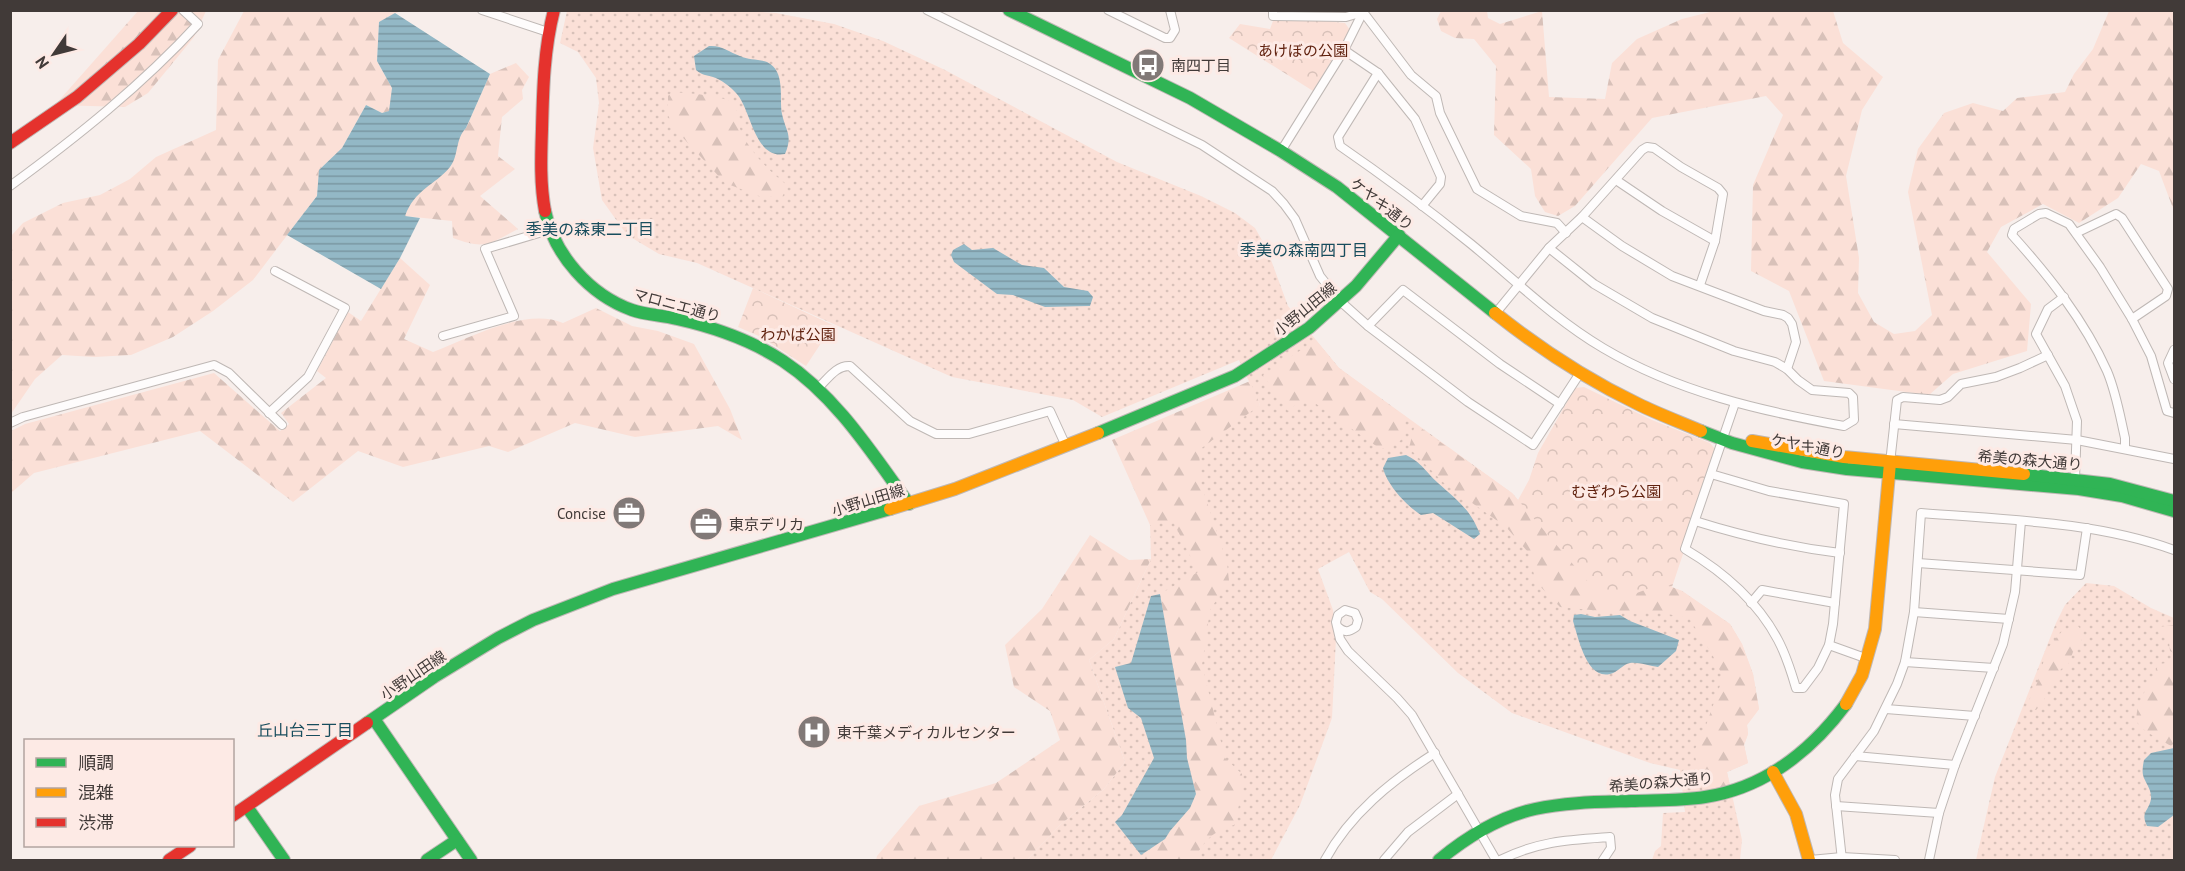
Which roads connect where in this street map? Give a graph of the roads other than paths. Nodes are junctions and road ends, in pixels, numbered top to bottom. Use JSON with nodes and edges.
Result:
{"nodes":[{"id":1,"x":172,"y":10,"type":"edge"},
{"id":2,"x":183,"y":10,"type":"edge"},
{"id":3,"x":482,"y":10,"type":"edge"},
{"id":4,"x":554,"y":10,"type":"edge"},
{"id":5,"x":927,"y":10,"type":"edge"},
{"id":6,"x":1108,"y":10,"type":"edge"},
{"id":7,"x":1170,"y":10,"type":"edge"},
{"id":8,"x":1273,"y":10,"type":"edge"},
{"id":9,"x":1011,"y":11,"type":"edge"},
{"id":10,"x":1363,"y":11,"type":"edge"},
{"id":11,"x":548,"y":32,"type":"junction"},
{"id":12,"x":1344,"y":50,"type":"junction"},
{"id":13,"x":1378,"y":73,"type":"junction"},
{"id":14,"x":10,"y":143,"type":"edge"},
{"id":15,"x":1281,"y":151,"type":"junction"},
{"id":16,"x":1616,"y":180,"type":"junction"},
{"id":17,"x":10,"y":186,"type":"edge"},
{"id":18,"x":1422,"y":206,"type":"junction"},
{"id":19,"x":1582,"y":217,"type":"junction"},
{"id":20,"x":549,"y":230,"type":"junction"},
{"id":21,"x":1566,"y":232,"type":"junction"},
{"id":22,"x":2076,"y":233,"type":"junction"},
{"id":23,"x":1399,"y":235,"type":"junction"},
{"id":24,"x":1715,"y":241,"type":"junction"},
{"id":25,"x":1549,"y":248,"type":"junction"},
{"id":26,"x":275,"y":271,"type":"dead end"},
{"id":27,"x":1518,"y":285,"type":"junction"},
{"id":28,"x":1700,"y":285,"type":"junction"},
{"id":29,"x":2064,"y":297,"type":"junction"},
{"id":30,"x":1340,"y":301,"type":"junction"},
{"id":31,"x":1495,"y":314,"type":"junction"},
{"id":32,"x":2132,"y":319,"type":"junction"},
{"id":33,"x":1368,"y":326,"type":"junction"},
{"id":34,"x":443,"y":336,"type":"dead end"},
{"id":35,"x":2175,"y":350,"type":"edge"},
{"id":36,"x":2048,"y":355,"type":"junction"},
{"id":37,"x":1787,"y":369,"type":"junction"},
{"id":38,"x":1580,"y":373,"type":"junction"},
{"id":39,"x":2175,"y":379,"type":"edge"},
{"id":40,"x":818,"y":388,"type":"junction"},
{"id":41,"x":1735,"y":403,"type":"junction"},
{"id":42,"x":1560,"y":404,"type":"junction"},
{"id":43,"x":269,"y":412,"type":"junction"},
{"id":44,"x":2175,"y":414,"type":"edge"},
{"id":45,"x":10,"y":423,"type":"edge"},
{"id":46,"x":1894,"y":424,"type":"junction"},
{"id":47,"x":282,"y":425,"type":"dead end"},
{"id":48,"x":1724,"y":438,"type":"junction"},
{"id":49,"x":2077,"y":440,"type":"junction"},
{"id":50,"x":1066,"y":446,"type":"junction"},
{"id":51,"x":2125,"y":448,"type":"junction"},
{"id":52,"x":2175,"y":459,"type":"edge"},
{"id":53,"x":1890,"y":468,"type":"junction"},
{"id":54,"x":1711,"y":474,"type":"junction"},
{"id":55,"x":2075,"y":479,"type":"junction"},
{"id":56,"x":2175,"y":501,"type":"edge"},
{"id":57,"x":909,"y":504,"type":"junction"},
{"id":58,"x":2175,"y":511,"type":"edge"},
{"id":59,"x":1695,"y":521,"type":"junction"},
{"id":60,"x":2021,"y":521,"type":"junction"},
{"id":61,"x":2088,"y":528,"type":"junction"},
{"id":62,"x":2175,"y":550,"type":"edge"},
{"id":63,"x":1840,"y":553,"type":"junction"},
{"id":64,"x":1918,"y":562,"type":"junction"},
{"id":65,"x":2017,"y":571,"type":"junction"},
{"id":66,"x":1751,"y":603,"type":"junction"},
{"id":67,"x":1835,"y":603,"type":"junction"},
{"id":68,"x":1914,"y":612,"type":"junction"},
{"id":69,"x":2009,"y":619,"type":"junction"},
{"id":70,"x":1338,"y":627,"type":"junction"},
{"id":71,"x":1349,"y":632,"type":"junction"},
{"id":72,"x":1340,"y":639,"type":"junction"},
{"id":73,"x":1829,"y":645,"type":"junction"},
{"id":74,"x":1868,"y":660,"type":"junction"},
{"id":75,"x":1905,"y":662,"type":"junction"},
{"id":76,"x":1994,"y":668,"type":"junction"},
{"id":77,"x":1886,"y":709,"type":"junction"},
{"id":78,"x":1975,"y":716,"type":"junction"},
{"id":79,"x":374,"y":719,"type":"junction"},
{"id":80,"x":1435,"y":753,"type":"junction"},
{"id":81,"x":1855,"y":756,"type":"junction"},
{"id":82,"x":1955,"y":765,"type":"junction"},
{"id":83,"x":1773,"y":772,"type":"junction"},
{"id":84,"x":1458,"y":794,"type":"junction"},
{"id":85,"x":1836,"y":806,"type":"junction"},
{"id":86,"x":247,"y":807,"type":"junction"},
{"id":87,"x":1939,"y":813,"type":"junction"},
{"id":88,"x":234,"y":815,"type":"edge"},
{"id":89,"x":1479,"y":830,"type":"junction"},
{"id":90,"x":457,"y":840,"type":"junction"},
{"id":91,"x":189,"y":847,"type":"edge"},
{"id":92,"x":1842,"y":859,"type":"edge"},
{"id":93,"x":169,"y":861,"type":"edge"},
{"id":94,"x":284,"y":861,"type":"edge"},
{"id":95,"x":427,"y":861,"type":"edge"},
{"id":96,"x":471,"y":861,"type":"edge"},
{"id":97,"x":1324,"y":861,"type":"edge"},
{"id":98,"x":1384,"y":861,"type":"edge"},
{"id":99,"x":1439,"y":861,"type":"edge"},
{"id":100,"x":1498,"y":861,"type":"edge"},
{"id":101,"x":1603,"y":861,"type":"edge"},
{"id":102,"x":1810,"y":861,"type":"edge"},
{"id":103,"x":1895,"y":861,"type":"edge"},
{"id":104,"x":1929,"y":861,"type":"edge"}],
"edges":[{"from":1,"to":14,"type":"street"},
{"from":2,"to":17,"type":"street"},
{"from":3,"to":11,"type":"street"},
{"from":4,"to":11,"type":"street","name":"マロニエ通り"},
{"from":5,"to":30,"type":"street"},
{"from":6,"to":7,"type":"street"},
{"from":8,"to":10,"type":"street"},
{"from":9,"to":15,"type":"street","name":"ケヤキ通り"},
{"from":10,"to":12,"type":"street"},
{"from":10,"to":21,"type":"street"},
{"from":11,"to":20,"type":"street","name":"マロニエ通り"},
{"from":12,"to":13,"type":"street"},
{"from":12,"to":15,"type":"street"},
{"from":13,"to":18,"type":"street"},
{"from":13,"to":18,"type":"street"},
{"from":15,"to":23,"type":"street","name":"ケヤキ通り"},
{"from":16,"to":19,"type":"street"},
{"from":16,"to":24,"type":"street"},
{"from":16,"to":24,"type":"street"},
{"from":18,"to":27,"type":"street"},
{"from":19,"to":21,"type":"street"},
{"from":19,"to":28,"type":"street"},
{"from":20,"to":34,"type":"street"},
{"from":20,"to":40,"type":"street","name":"マロニエ通り"},
{"from":21,"to":25,"type":"street"},
{"from":22,"to":29,"type":"street"},
{"from":22,"to":32,"type":"street"},
{"from":22,"to":32,"type":"street"},
{"from":23,"to":30,"type":"street","name":"小野山田線"},
{"from":23,"to":31,"type":"street","name":"ケヤキ通り"},
{"from":24,"to":28,"type":"street"},
{"from":25,"to":27,"type":"street"},
{"from":25,"to":37,"type":"street"},
{"from":26,"to":43,"type":"street"},
{"from":27,"to":31,"type":"street"},
{"from":27,"to":41,"type":"street"},
{"from":28,"to":37,"type":"street"},
{"from":29,"to":36,"type":"street"},
{"from":29,"to":51,"type":"street"},
{"from":30,"to":33,"type":"street"},
{"from":30,"to":50,"type":"street","name":"小野山田線"},
{"from":31,"to":38,"type":"street","name":"ケヤキ通り"},
{"from":32,"to":44,"type":"street"},
{"from":33,"to":42,"type":"street"},
{"from":33,"to":42,"type":"street"},
{"from":35,"to":39,"type":"street"},
{"from":36,"to":46,"type":"street"},
{"from":36,"to":49,"type":"street"},
{"from":37,"to":41,"type":"street"},
{"from":38,"to":42,"type":"street"},
{"from":38,"to":48,"type":"street","name":"ケヤキ通り"},
{"from":40,"to":50,"type":"street"},
{"from":40,"to":57,"type":"street","name":"マロニエ通り"},
{"from":41,"to":48,"type":"street"},
{"from":43,"to":45,"type":"street"},
{"from":43,"to":47,"type":"street"},
{"from":46,"to":49,"type":"street"},
{"from":46,"to":53,"type":"street"},
{"from":48,"to":53,"type":"street","name":"ケヤキ通り"},
{"from":48,"to":54,"type":"street"},
{"from":49,"to":51,"type":"street"},
{"from":49,"to":55,"type":"street"},
{"from":50,"to":57,"type":"street","name":"小野山田線"},
{"from":51,"to":52,"type":"street"},
{"from":53,"to":55,"type":"street","name":"希美の森大通り"},
{"from":53,"to":58,"type":"street","name":"希美の森大通り"},
{"from":53,"to":74,"type":"street","name":"希美の森大通り"},
{"from":54,"to":59,"type":"street"},
{"from":54,"to":63,"type":"street"},
{"from":55,"to":56,"type":"street","name":"希美の森大通り"},
{"from":57,"to":79,"type":"street","name":"小野山田線"},
{"from":59,"to":63,"type":"street"},
{"from":59,"to":66,"type":"street"},
{"from":60,"to":61,"type":"street"},
{"from":60,"to":64,"type":"street"},
{"from":60,"to":65,"type":"street"},
{"from":61,"to":62,"type":"street"},
{"from":61,"to":65,"type":"street"},
{"from":63,"to":67,"type":"street"},
{"from":64,"to":65,"type":"street"},
{"from":64,"to":68,"type":"street"},
{"from":65,"to":69,"type":"street"},
{"from":66,"to":67,"type":"street"},
{"from":66,"to":73,"type":"street"},
{"from":67,"to":73,"type":"street"},
{"from":68,"to":69,"type":"street"},
{"from":68,"to":75,"type":"street"},
{"from":69,"to":76,"type":"street"},
{"from":70,"to":71,"type":"street"},
{"from":70,"to":71,"type":"street"},
{"from":70,"to":72,"type":"street"},
{"from":71,"to":72,"type":"street"},
{"from":72,"to":80,"type":"street"},
{"from":73,"to":74,"type":"street"},
{"from":74,"to":83,"type":"street","name":"希美の森大通り"},
{"from":75,"to":76,"type":"street"},
{"from":75,"to":77,"type":"street"},
{"from":76,"to":78,"type":"street"},
{"from":77,"to":78,"type":"street"},
{"from":77,"to":81,"type":"street"},
{"from":78,"to":82,"type":"street"},
{"from":79,"to":86,"type":"street","name":"小野山田線"},
{"from":79,"to":90,"type":"street"},
{"from":80,"to":84,"type":"street"},
{"from":80,"to":97,"type":"street"},
{"from":81,"to":82,"type":"street"},
{"from":81,"to":85,"type":"street"},
{"from":82,"to":87,"type":"street"},
{"from":83,"to":89,"type":"street","name":"希美の森大通り"},
{"from":83,"to":102,"type":"street"},
{"from":84,"to":89,"type":"street"},
{"from":84,"to":98,"type":"street"},
{"from":85,"to":87,"type":"street"},
{"from":85,"to":92,"type":"street"},
{"from":86,"to":88,"type":"street","name":"小野山田線"},
{"from":86,"to":94,"type":"street"},
{"from":87,"to":104,"type":"street"},
{"from":89,"to":99,"type":"street","name":"希美の森大通り"},
{"from":89,"to":100,"type":"street"},
{"from":90,"to":95,"type":"street"},
{"from":90,"to":96,"type":"street"},
{"from":91,"to":93,"type":"street"},
{"from":92,"to":102,"type":"street"},
{"from":92,"to":103,"type":"street"},
{"from":100,"to":101,"type":"street"}]}
